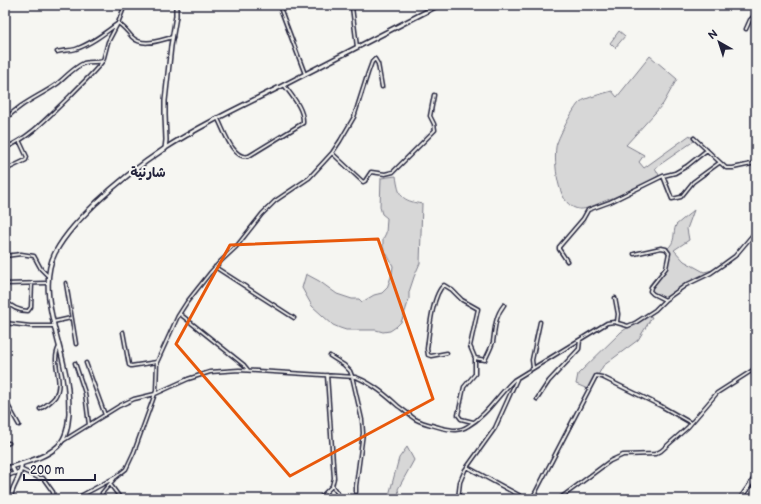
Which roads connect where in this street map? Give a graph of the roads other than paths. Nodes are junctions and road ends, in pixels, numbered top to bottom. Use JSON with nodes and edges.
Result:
{"nodes":[{"id":1,"x":124,"y":5,"type":"edge"},
{"id":2,"x":176,"y":5,"type":"edge"},
{"id":3,"x":279,"y":5,"type":"edge"},
{"id":4,"x":351,"y":5,"type":"edge"},
{"id":5,"x":440,"y":5,"type":"edge"},
{"id":6,"x":756,"y":14,"type":"edge"},
{"id":7,"x":118,"y":23,"type":"junction"},
{"id":8,"x":746,"y":29,"type":"dead end"},
{"id":9,"x":173,"y":37,"type":"junction"},
{"id":10,"x":357,"y":47,"type":"junction"},
{"id":11,"x":57,"y":52,"type":"dead end"},
{"id":12,"x":103,"y":61,"type":"junction"},
{"id":13,"x":305,"y":74,"type":"junction"},
{"id":14,"x":284,"y":85,"type":"junction"},
{"id":15,"x":382,"y":87,"type":"dead end"},
{"id":16,"x":434,"y":95,"type":"dead end"},
{"id":17,"x":218,"y":118,"type":"junction"},
{"id":18,"x":5,"y":120,"type":"edge"},
{"id":19,"x":694,"y":138,"type":"dead end"},
{"id":20,"x":166,"y":140,"type":"junction"},
{"id":21,"x":20,"y":142,"type":"junction"},
{"id":22,"x":171,"y":145,"type":"junction"},
{"id":23,"x":5,"y":148,"type":"edge"},
{"id":24,"x":164,"y":149,"type":"junction"},
{"id":25,"x":707,"y":150,"type":"junction"},
{"id":26,"x":332,"y":153,"type":"junction"},
{"id":27,"x":719,"y":162,"type":"junction"},
{"id":28,"x":756,"y":162,"type":"edge"},
{"id":29,"x":5,"y":170,"type":"edge"},
{"id":30,"x":663,"y":176,"type":"junction"},
{"id":31,"x":5,"y":200,"type":"edge"},
{"id":32,"x":5,"y":203,"type":"edge"},
{"id":33,"x":756,"y":231,"type":"edge"},
{"id":34,"x":634,"y":254,"type":"dead end"},
{"id":35,"x":5,"y":256,"type":"edge"},
{"id":36,"x":567,"y":260,"type":"dead end"},
{"id":37,"x":215,"y":267,"type":"junction"},
{"id":38,"x":48,"y":276,"type":"junction"},
{"id":39,"x":32,"y":283,"type":"junction"},
{"id":40,"x":47,"y":283,"type":"junction"},
{"id":41,"x":66,"y":283,"type":"dead end"},
{"id":42,"x":5,"y":284,"type":"edge"},
{"id":43,"x":615,"y":298,"type":"dead end"},
{"id":44,"x":5,"y":300,"type":"edge"},
{"id":45,"x":665,"y":300,"type":"junction"},
{"id":46,"x":504,"y":305,"type":"dead end"},
{"id":47,"x":180,"y":314,"type":"junction"},
{"id":48,"x":71,"y":318,"type":"junction"},
{"id":49,"x":294,"y":318,"type":"dead end"},
{"id":50,"x":540,"y":322,"type":"dead end"},
{"id":51,"x":617,"y":322,"type":"junction"},
{"id":52,"x":5,"y":323,"type":"edge"},
{"id":53,"x":54,"y":324,"type":"junction"},
{"id":54,"x":123,"y":332,"type":"dead end"},
{"id":55,"x":580,"y":339,"type":"junction"},
{"id":56,"x":76,"y":344,"type":"dead end"},
{"id":57,"x":59,"y":346,"type":"junction"},
{"id":58,"x":447,"y":353,"type":"dead end"},
{"id":59,"x":330,"y":356,"type":"dead end"},
{"id":60,"x":475,"y":358,"type":"junction"},
{"id":61,"x":157,"y":362,"type":"junction"},
{"id":62,"x":74,"y":363,"type":"dead end"},
{"id":63,"x":86,"y":363,"type":"dead end"},
{"id":64,"x":756,"y":368,"type":"edge"},
{"id":65,"x":533,"y":369,"type":"junction"},
{"id":66,"x":248,"y":370,"type":"junction"},
{"id":67,"x":327,"y":375,"type":"junction"},
{"id":68,"x":352,"y":376,"type":"junction"},
{"id":69,"x":518,"y":378,"type":"junction"},
{"id":70,"x":155,"y":394,"type":"junction"},
{"id":71,"x":537,"y":399,"type":"dead end"},
{"id":72,"x":5,"y":400,"type":"edge"},
{"id":73,"x":40,"y":409,"type":"dead end"},
{"id":74,"x":105,"y":415,"type":"junction"},
{"id":75,"x":473,"y":422,"type":"junction"},
{"id":76,"x":691,"y":423,"type":"junction"},
{"id":77,"x":19,"y":425,"type":"dead end"},
{"id":78,"x":89,"y":425,"type":"junction"},
{"id":79,"x":9,"y":443,"type":"dead end"},
{"id":80,"x":60,"y":443,"type":"junction"},
{"id":81,"x":5,"y":444,"type":"edge"},
{"id":82,"x":21,"y":464,"type":"junction"},
{"id":83,"x":12,"y":467,"type":"junction"},
{"id":84,"x":467,"y":467,"type":"junction"},
{"id":85,"x":5,"y":469,"type":"edge"},
{"id":86,"x":20,"y":472,"type":"junction"},
{"id":87,"x":14,"y":473,"type":"junction"},
{"id":88,"x":5,"y":476,"type":"edge"},
{"id":89,"x":756,"y":476,"type":"edge"},
{"id":90,"x":114,"y":478,"type":"junction"},
{"id":91,"x":110,"y":484,"type":"junction"},
{"id":92,"x":332,"y":486,"type":"junction"},
{"id":93,"x":356,"y":492,"type":"dead end"},
{"id":94,"x":5,"y":494,"type":"edge"},
{"id":95,"x":10,"y":494,"type":"junction"},
{"id":96,"x":11,"y":499,"type":"edge"},
{"id":97,"x":54,"y":499,"type":"edge"},
{"id":98,"x":75,"y":499,"type":"edge"},
{"id":99,"x":101,"y":499,"type":"edge"},
{"id":100,"x":121,"y":499,"type":"edge"},
{"id":101,"x":319,"y":499,"type":"edge"},
{"id":102,"x":342,"y":499,"type":"edge"},
{"id":103,"x":459,"y":499,"type":"edge"},
{"id":104,"x":526,"y":499,"type":"edge"},
{"id":105,"x":532,"y":499,"type":"edge"},
{"id":106,"x":560,"y":499,"type":"edge"},
{"id":107,"x":740,"y":499,"type":"edge"}],
"edges":[{"from":1,"to":7,"type":"street"},
{"from":2,"to":9,"type":"main road"},
{"from":3,"to":13,"type":"street"},
{"from":4,"to":10,"type":"street"},
{"from":5,"to":10,"type":"main road"},
{"from":6,"to":8,"type":"street"},
{"from":7,"to":9,"type":"street"},
{"from":7,"to":11,"type":"street"},
{"from":7,"to":12,"type":"street"},
{"from":9,"to":20,"type":"main road"},
{"from":10,"to":13,"type":"main road"},
{"from":12,"to":18,"type":"street"},
{"from":12,"to":21,"type":"street"},
{"from":13,"to":14,"type":"main road"},
{"from":14,"to":17,"type":"main road"},
{"from":14,"to":17,"type":"street"},
{"from":15,"to":26,"type":"street"},
{"from":16,"to":26,"type":"street"},
{"from":17,"to":22,"type":"main road"},
{"from":19,"to":25,"type":"street"},
{"from":20,"to":22,"type":"main road"},
{"from":20,"to":24,"type":"main road"},
{"from":21,"to":23,"type":"street"},
{"from":21,"to":29,"type":"street"},
{"from":22,"to":24,"type":"main road"},
{"from":24,"to":38,"type":"main road"},
{"from":25,"to":27,"type":"street"},
{"from":25,"to":30,"type":"street"},
{"from":26,"to":37,"type":"street"},
{"from":27,"to":28,"type":"street"},
{"from":27,"to":30,"type":"street"},
{"from":30,"to":36,"type":"street"},
{"from":31,"to":32,"type":"street"},
{"from":33,"to":45,"type":"street"},
{"from":34,"to":45,"type":"street"},
{"from":35,"to":38,"type":"street"},
{"from":37,"to":47,"type":"street"},
{"from":37,"to":49,"type":"street"},
{"from":38,"to":40,"type":"main road"},
{"from":39,"to":40,"type":"street"},
{"from":39,"to":42,"type":"street"},
{"from":39,"to":44,"type":"street"},
{"from":40,"to":53,"type":"main road"},
{"from":41,"to":48,"type":"street"},
{"from":43,"to":51,"type":"street"},
{"from":45,"to":51,"type":"street"},
{"from":46,"to":60,"type":"street"},
{"from":47,"to":61,"type":"street"},
{"from":47,"to":66,"type":"street"},
{"from":48,"to":53,"type":"street"},
{"from":48,"to":56,"type":"street"},
{"from":50,"to":65,"type":"street"},
{"from":51,"to":55,"type":"street"},
{"from":52,"to":53,"type":"street"},
{"from":53,"to":57,"type":"main road"},
{"from":54,"to":61,"type":"street"},
{"from":55,"to":65,"type":"street"},
{"from":55,"to":71,"type":"street"},
{"from":57,"to":73,"type":"street"},
{"from":57,"to":80,"type":"main road"},
{"from":58,"to":60,"type":"street"},
{"from":59,"to":68,"type":"street"},
{"from":60,"to":75,"type":"street"},
{"from":61,"to":70,"type":"street"},
{"from":62,"to":78,"type":"street"},
{"from":63,"to":74,"type":"street"},
{"from":64,"to":76,"type":"street"},
{"from":65,"to":69,"type":"street"},
{"from":66,"to":67,"type":"street"},
{"from":66,"to":70,"type":"street"},
{"from":67,"to":68,"type":"street"},
{"from":67,"to":92,"type":"street"},
{"from":68,"to":75,"type":"street"},
{"from":68,"to":93,"type":"street"},
{"from":69,"to":75,"type":"street"},
{"from":69,"to":84,"type":"street"},
{"from":70,"to":74,"type":"street"},
{"from":70,"to":90,"type":"street"},
{"from":72,"to":77,"type":"street"},
{"from":74,"to":78,"type":"street"},
{"from":76,"to":105,"type":"street"},
{"from":76,"to":106,"type":"street"},
{"from":78,"to":80,"type":"street"},
{"from":79,"to":81,"type":"street"},
{"from":80,"to":82,"type":"main road"},
{"from":82,"to":83,"type":"main road"},
{"from":82,"to":86,"type":"main road"},
{"from":83,"to":85,"type":"main road"},
{"from":83,"to":87,"type":"main road"},
{"from":84,"to":103,"type":"street"},
{"from":84,"to":104,"type":"street"},
{"from":86,"to":87,"type":"main road"},
{"from":86,"to":95,"type":"main road"},
{"from":86,"to":97,"type":"street"},
{"from":87,"to":88,"type":"street"},
{"from":89,"to":107,"type":"main road"},
{"from":90,"to":91,"type":"street"},
{"from":90,"to":98,"type":"street"},
{"from":91,"to":99,"type":"street"},
{"from":91,"to":100,"type":"street"},
{"from":92,"to":101,"type":"street"},
{"from":92,"to":102,"type":"street"},
{"from":94,"to":95,"type":"street"},
{"from":95,"to":96,"type":"main road"}]}
